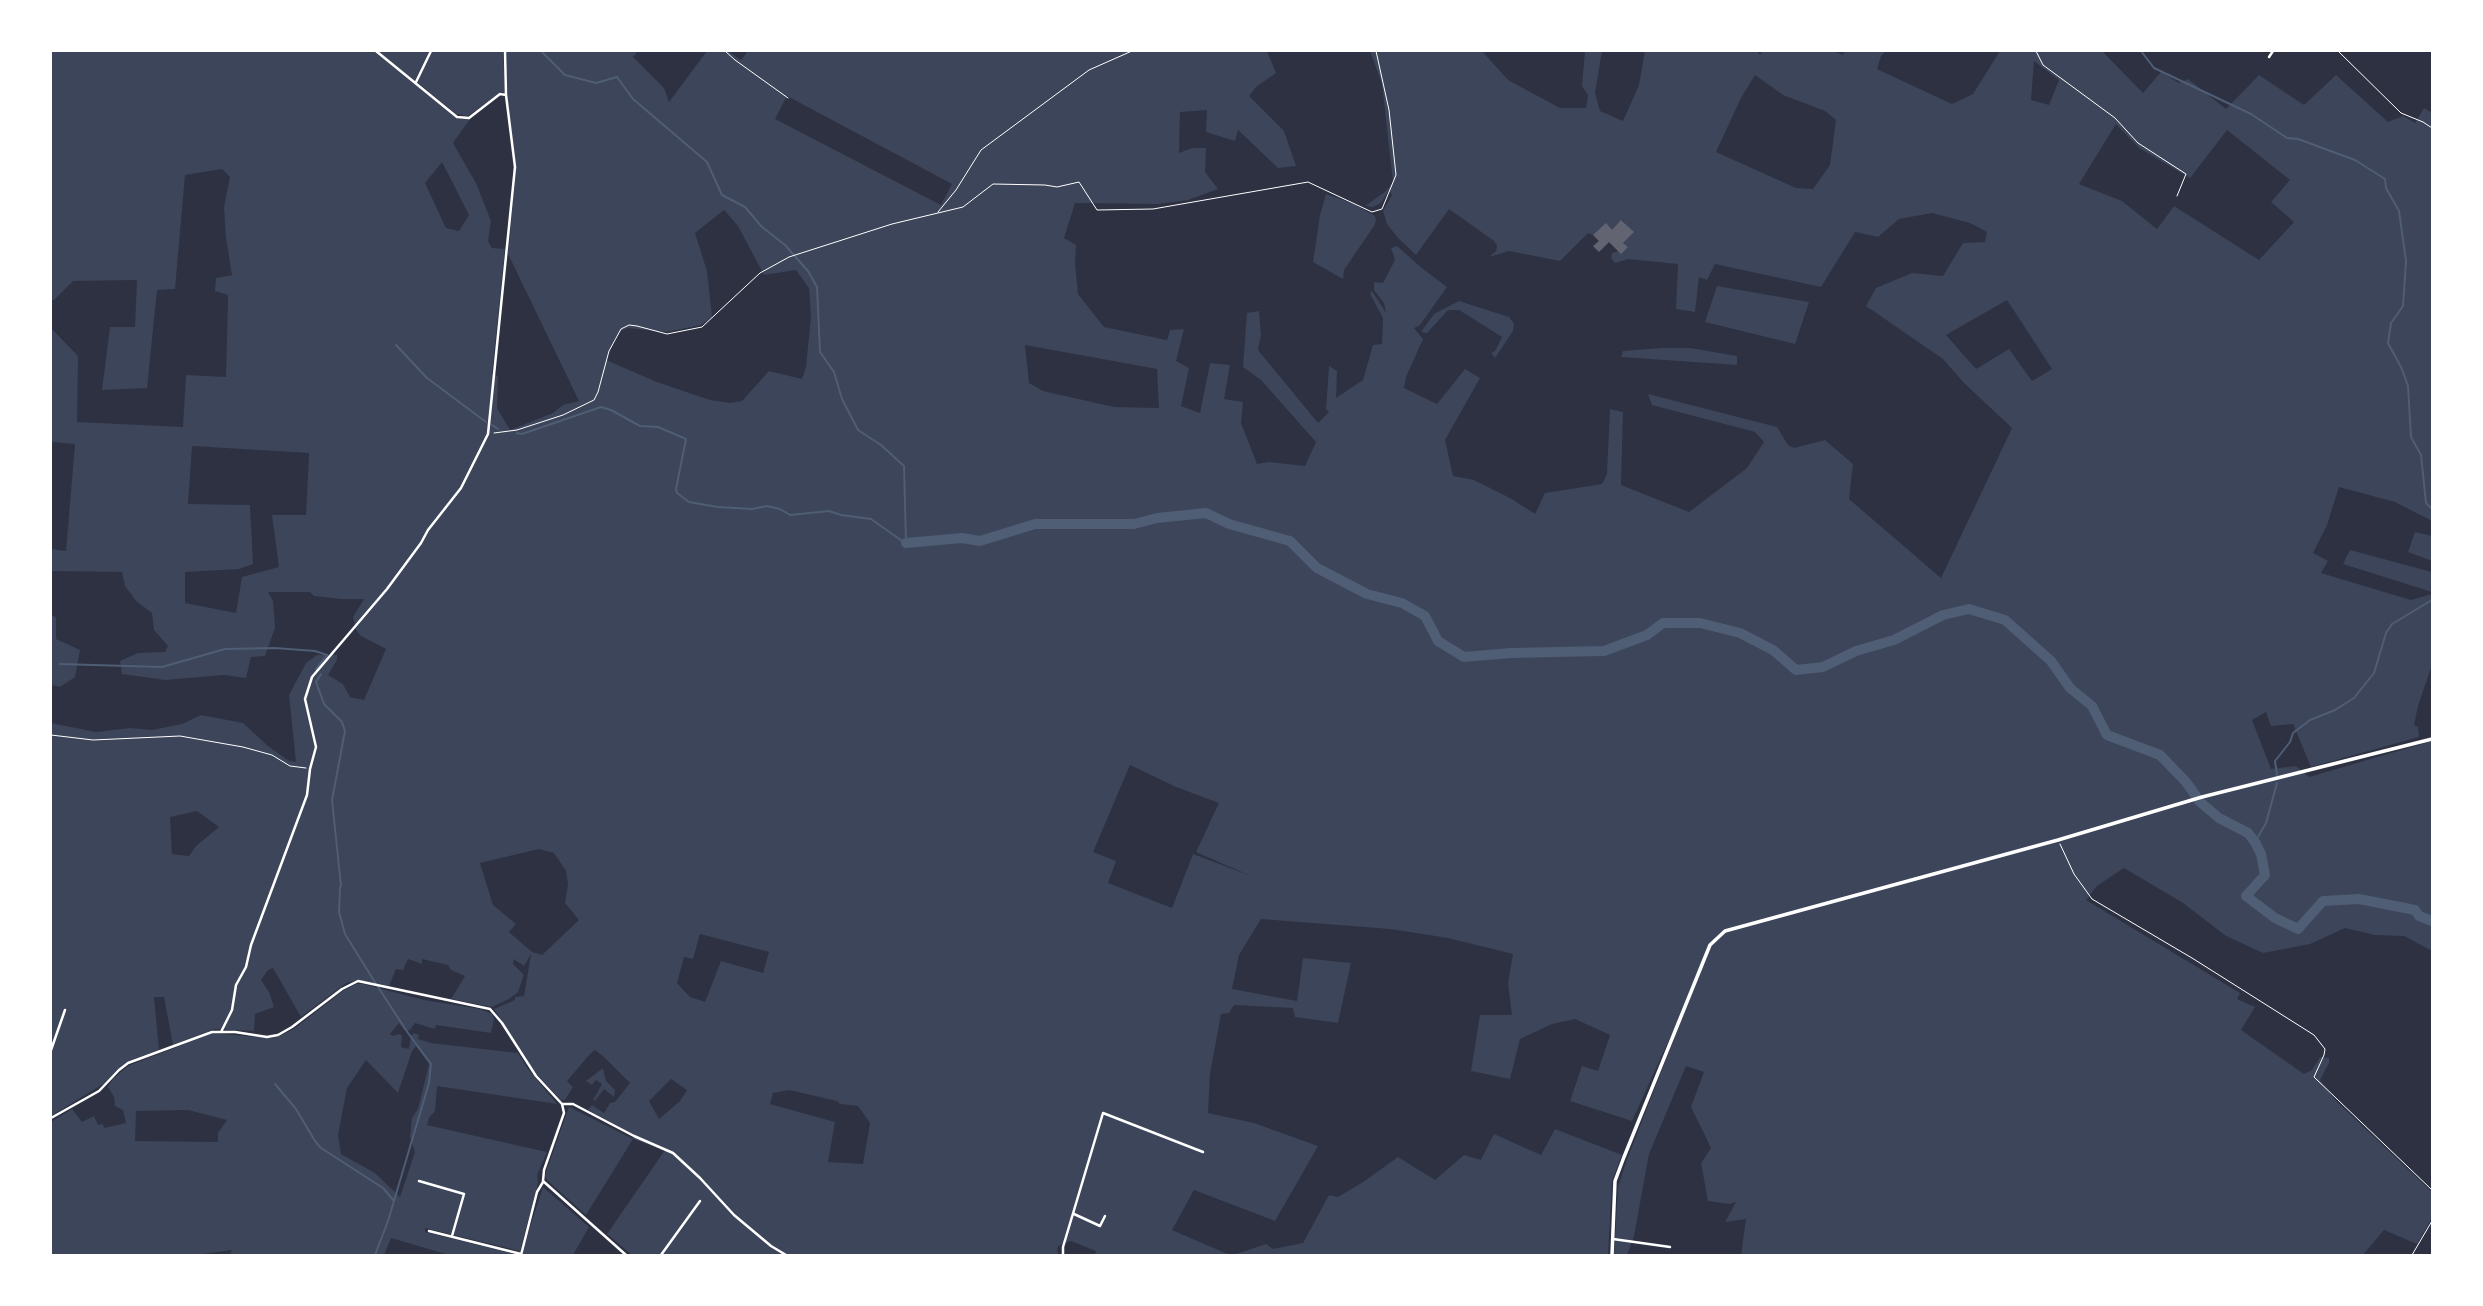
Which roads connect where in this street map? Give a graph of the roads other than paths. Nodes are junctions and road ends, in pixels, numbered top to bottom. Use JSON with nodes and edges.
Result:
{"nodes":[{"id":1,"x":376,"y":51,"type":"edge"},
{"id":2,"x":430,"y":51,"type":"edge"},
{"id":3,"x":505,"y":51,"type":"edge"},
{"id":4,"x":2273,"y":51,"type":"edge"},
{"id":5,"x":2269,"y":57,"type":"dead end"},
{"id":6,"x":416,"y":82,"type":"junction"},
{"id":7,"x":506,"y":95,"type":"junction"},
{"id":8,"x":2432,"y":739,"type":"edge"},
{"id":9,"x":65,"y":1010,"type":"dead end"},
{"id":10,"x":221,"y":1032,"type":"junction"},
{"id":11,"x":51,"y":1050,"type":"edge"},
{"id":12,"x":562,"y":1104,"type":"junction"},
{"id":13,"x":51,"y":1118,"type":"edge"},
{"id":14,"x":1203,"y":1152,"type":"dead end"},
{"id":15,"x":419,"y":1181,"type":"dead end"},
{"id":16,"x":543,"y":1181,"type":"junction"},
{"id":17,"x":699,"y":1201,"type":"dead end"},
{"id":18,"x":1073,"y":1214,"type":"junction"},
{"id":19,"x":1105,"y":1216,"type":"dead end"},
{"id":20,"x":429,"y":1231,"type":"dead end"},
{"id":21,"x":452,"y":1237,"type":"junction"},
{"id":22,"x":1614,"y":1239,"type":"junction"},
{"id":23,"x":1670,"y":1247,"type":"dead end"},
{"id":24,"x":521,"y":1255,"type":"edge"},
{"id":25,"x":626,"y":1255,"type":"edge"},
{"id":26,"x":661,"y":1255,"type":"edge"},
{"id":27,"x":786,"y":1255,"type":"edge"},
{"id":28,"x":1063,"y":1255,"type":"edge"},
{"id":29,"x":1612,"y":1255,"type":"edge"}],
"edges":[{"from":1,"to":6,"type":"street"},
{"from":2,"to":6,"type":"street"},
{"from":3,"to":7,"type":"street"},
{"from":4,"to":5,"type":"street"},
{"from":6,"to":7,"type":"street"},
{"from":7,"to":10,"type":"street"},
{"from":8,"to":22,"type":"main road"},
{"from":9,"to":11,"type":"street"},
{"from":10,"to":12,"type":"street"},
{"from":10,"to":13,"type":"street"},
{"from":12,"to":16,"type":"street"},
{"from":12,"to":27,"type":"street"},
{"from":14,"to":18,"type":"street"},
{"from":15,"to":21,"type":"street"},
{"from":16,"to":24,"type":"street"},
{"from":16,"to":25,"type":"street"},
{"from":17,"to":26,"type":"street"},
{"from":18,"to":19,"type":"street"},
{"from":18,"to":28,"type":"street"},
{"from":20,"to":21,"type":"street"},
{"from":21,"to":24,"type":"street"},
{"from":22,"to":23,"type":"street"},
{"from":22,"to":29,"type":"main road"}]}
